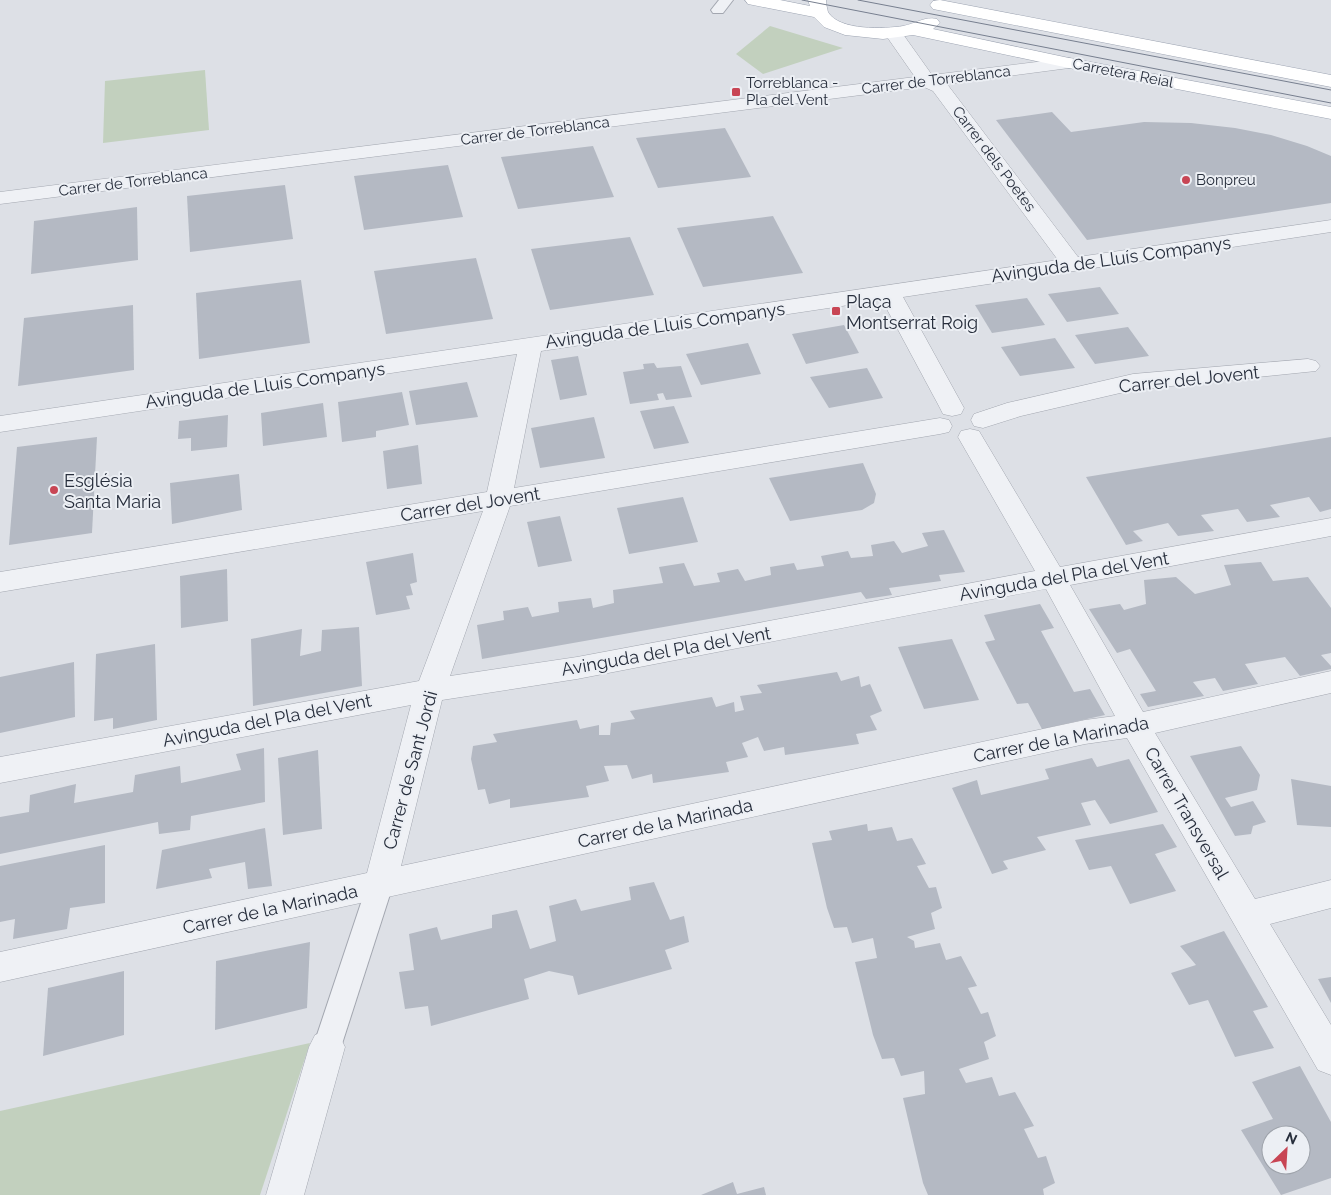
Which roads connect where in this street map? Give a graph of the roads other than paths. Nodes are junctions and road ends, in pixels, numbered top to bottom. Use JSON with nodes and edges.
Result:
{"nodes":[{"id":1,"x":754,"y":0,"type":"edge"},
{"id":2,"x":937,"y":3,"type":"edge"},
{"id":3,"x":818,"y":7,"type":"edge"},
{"id":4,"x":916,"y":30,"type":"junction"},
{"id":5,"x":894,"y":34,"type":"junction"},
{"id":6,"x":1069,"y":63,"type":"junction"},
{"id":7,"x":927,"y":81,"type":"junction"},
{"id":8,"x":1331,"y":81,"type":"edge"},
{"id":9,"x":1331,"y":113,"type":"edge"},
{"id":10,"x":0,"y":198,"type":"edge"},
{"id":11,"x":1331,"y":226,"type":"edge"},
{"id":12,"x":1072,"y":264,"type":"junction"},
{"id":13,"x":889,"y":292,"type":"junction"},
{"id":14,"x":531,"y":345,"type":"junction"},
{"id":15,"x":1308,"y":366,"type":"dead end"},
{"id":16,"x":946,"y":417,"type":"junction"},
{"id":17,"x":0,"y":424,"type":"edge"},
{"id":18,"x":976,"y":429,"type":"junction"},
{"id":19,"x":498,"y":500,"type":"junction"},
{"id":20,"x":1331,"y":527,"type":"edge"},
{"id":21,"x":1053,"y":578,"type":"junction"},
{"id":22,"x":0,"y":582,"type":"edge"},
{"id":23,"x":1331,"y":682,"type":"edge"},
{"id":24,"x":430,"y":690,"type":"junction"},
{"id":25,"x":1135,"y":725,"type":"junction"},
{"id":26,"x":0,"y":770,"type":"edge"},
{"id":27,"x":380,"y":885,"type":"junction"},
{"id":28,"x":1331,"y":894,"type":"edge"},
{"id":29,"x":1247,"y":916,"type":"junction"},
{"id":30,"x":0,"y":967,"type":"edge"},
{"id":31,"x":327,"y":1047,"type":"joint"},
{"id":32,"x":1331,"y":1058,"type":"edge"},
{"id":33,"x":285,"y":1195,"type":"edge"}],
"edges":[{"from":1,"to":3,"type":"main road","name":"Carretera Reial"},
{"from":2,"to":4,"type":"main road","name":"Carretera Reial"},
{"from":2,"to":8,"type":"main road","name":"Carretera Reial"},
{"from":3,"to":5,"type":"main road","name":"Carretera Reial"},
{"from":4,"to":5,"type":"main road","name":"Carretera Reial"},
{"from":4,"to":6,"type":"main road","name":"Carretera Reial"},
{"from":5,"to":7,"type":"street","name":"Carrer dels Poetes"},
{"from":6,"to":7,"type":"street","name":"Carrer de Torreblanca"},
{"from":6,"to":9,"type":"main road","name":"Carretera Reial"},
{"from":7,"to":10,"type":"street","name":"Carrer de Torreblanca"},
{"from":7,"to":12,"type":"street","name":"Carrer dels Poetes"},
{"from":11,"to":12,"type":"street","name":"Avinguda de Lluís Companys"},
{"from":12,"to":13,"type":"street","name":"Avinguda de Lluís Companys"},
{"from":13,"to":14,"type":"street","name":"Avinguda de Lluís Companys"},
{"from":13,"to":16,"type":"street"},
{"from":14,"to":17,"type":"street","name":"Avinguda de Lluís Companys"},
{"from":14,"to":19,"type":"street","name":"Carrer de Sant Jordi"},
{"from":15,"to":18,"type":"street","name":"Carrer del Jovent"},
{"from":16,"to":18,"type":"street"},
{"from":16,"to":19,"type":"street","name":"Carrer del Jovent"},
{"from":18,"to":21,"type":"street","name":"Carrer Transversal"},
{"from":19,"to":22,"type":"street","name":"Carrer del Jovent"},
{"from":19,"to":24,"type":"street","name":"Carrer de Sant Jordi"},
{"from":20,"to":21,"type":"street","name":"Avinguda del Pla del Vent"},
{"from":21,"to":24,"type":"street","name":"Avinguda del Pla del Vent"},
{"from":21,"to":25,"type":"street","name":"Carrer Transversal"},
{"from":23,"to":25,"type":"street","name":"Carrer de la Marinada"},
{"from":24,"to":26,"type":"street","name":"Avinguda del Pla del Vent"},
{"from":24,"to":27,"type":"street","name":"Carrer de Sant Jordi"},
{"from":25,"to":27,"type":"street","name":"Carrer de la Marinada"},
{"from":25,"to":29,"type":"street","name":"Carrer Transversal"},
{"from":27,"to":30,"type":"street","name":"Carrer de la Marinada"},
{"from":27,"to":31,"type":"lane","name":"Carrer de Sant Jordi"},
{"from":28,"to":29,"type":"street"},
{"from":29,"to":32,"type":"street","name":"Carrer Transversal"},
{"from":31,"to":33,"type":"street","name":"Carrer de Sant Jordi"}]}
